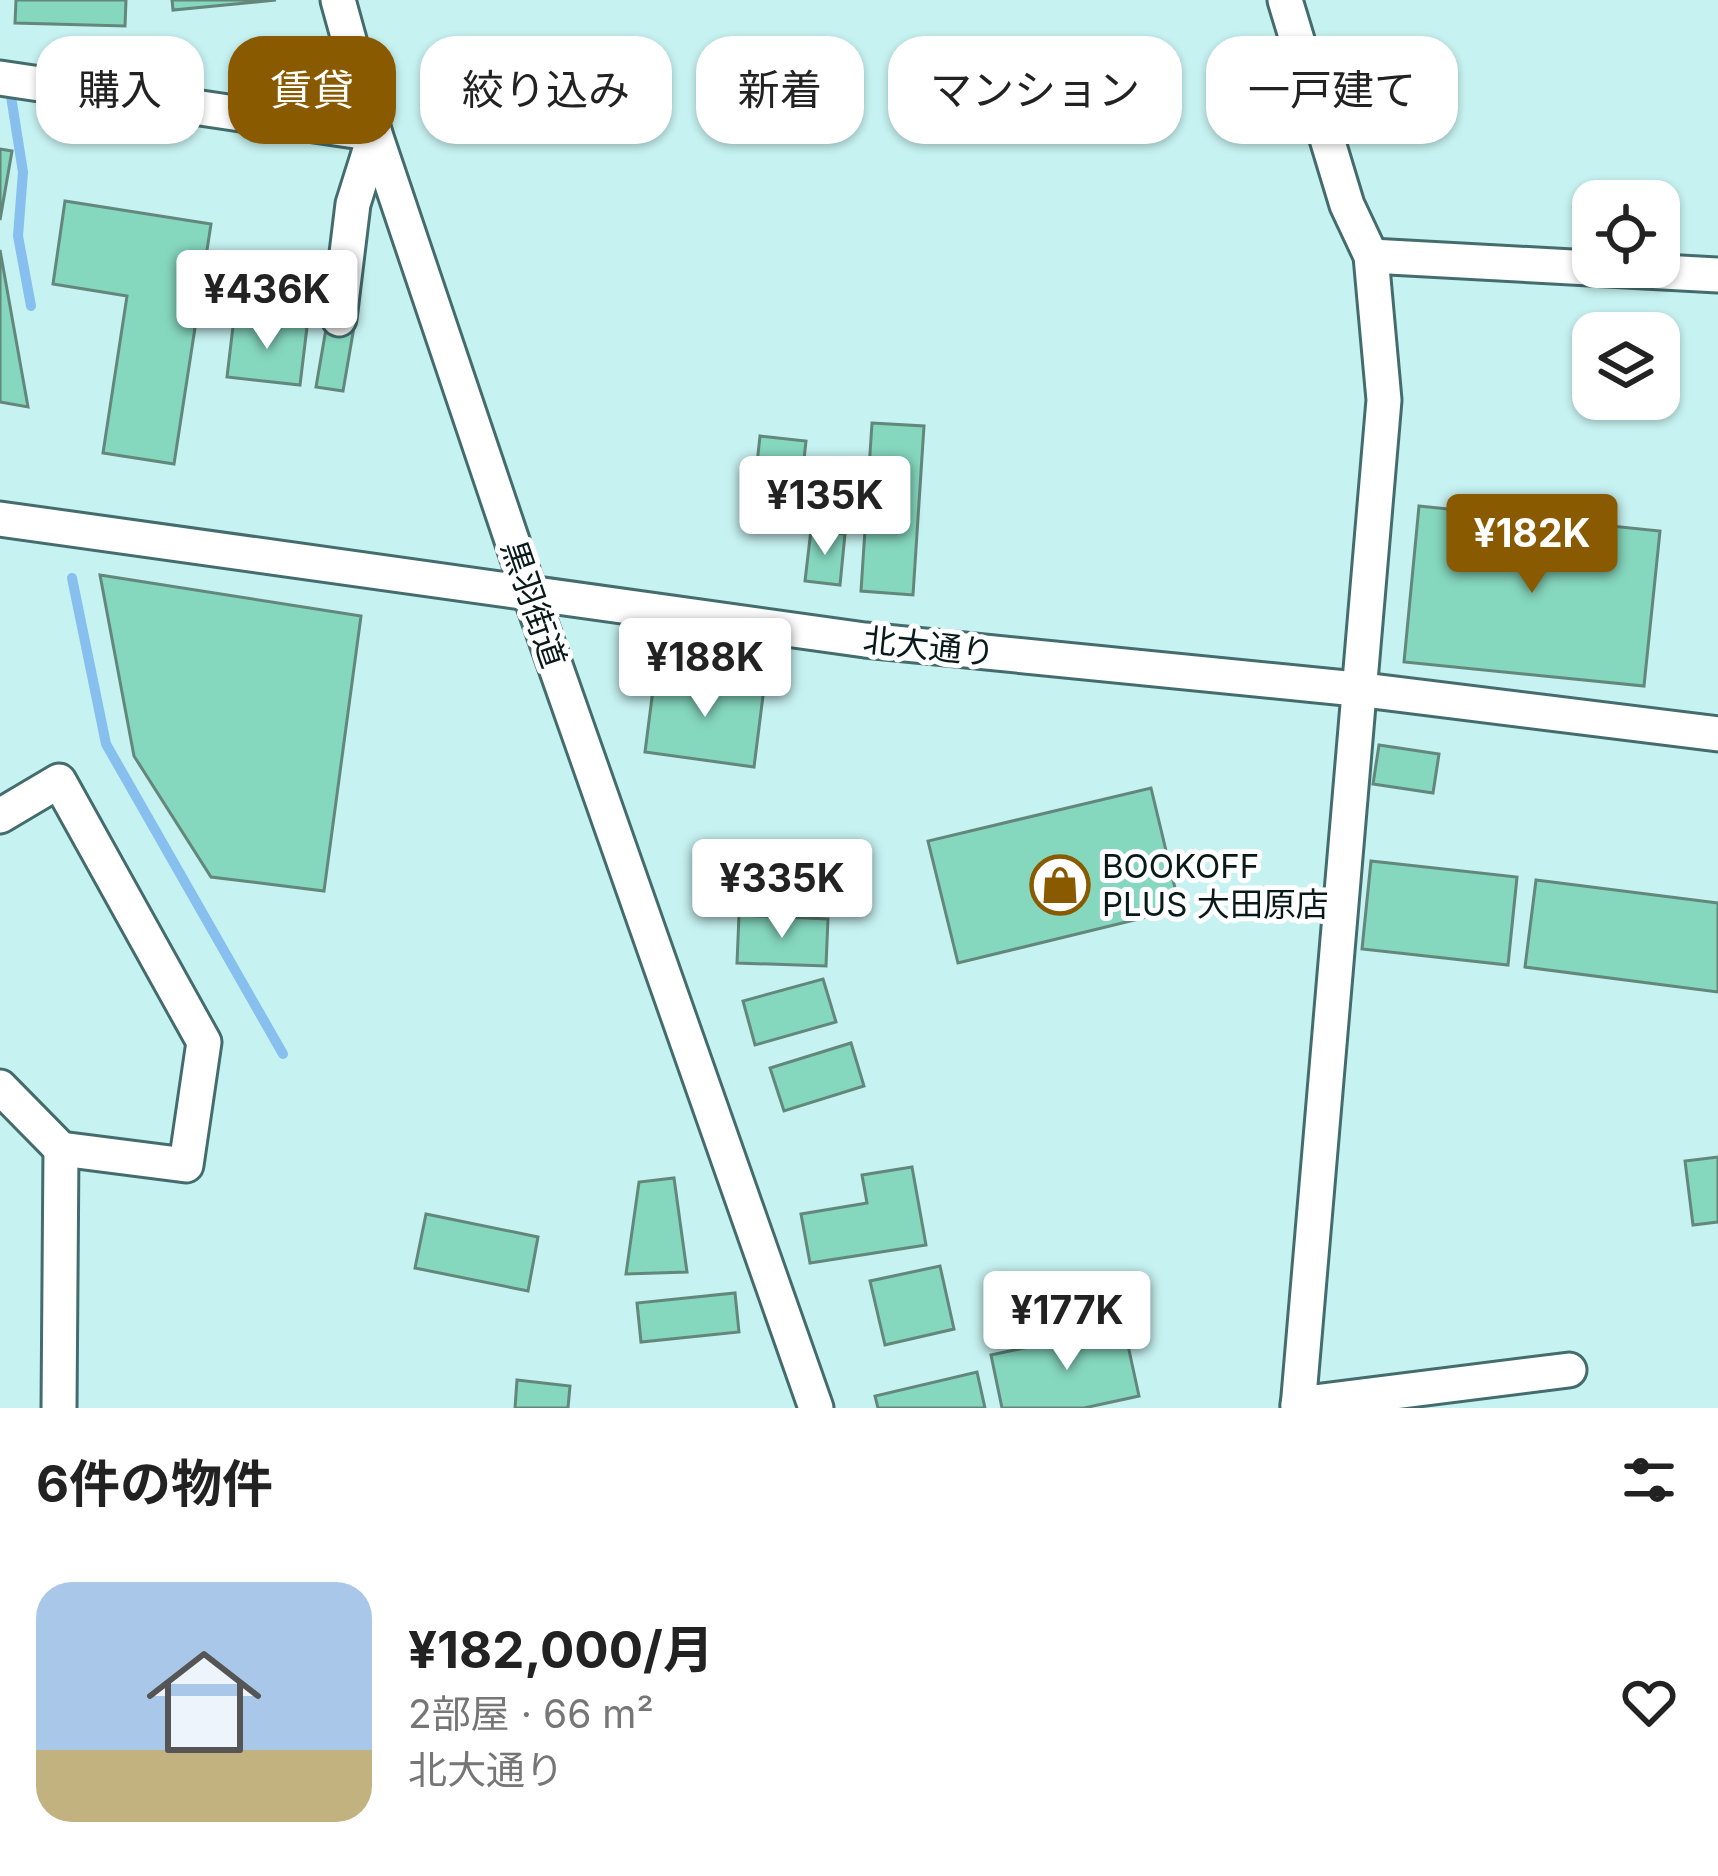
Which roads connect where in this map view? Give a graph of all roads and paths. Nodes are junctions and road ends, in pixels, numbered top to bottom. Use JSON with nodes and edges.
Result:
{"nodes":[{"id":1,"x":338,"y":0,"type":"edge"},
{"id":2,"x":1285,"y":0,"type":"edge"},
{"id":3,"x":348,"y":36,"type":"edge"},
{"id":4,"x":0,"y":79,"type":"edge"},
{"id":5,"x":228,"y":112,"type":"edge"},
{"id":6,"x":372,"y":144,"type":"edge"},
{"id":7,"x":378,"y":144,"type":"edge"},
{"id":8,"x":1371,"y":256,"type":"junction"},
{"id":9,"x":1718,"y":274,"type":"edge"},
{"id":10,"x":339,"y":319,"type":"dead end"},
{"id":11,"x":0,"y":519,"type":"edge"},
{"id":12,"x":530,"y":594,"type":"junction"},
{"id":13,"x":1356,"y":689,"type":"junction"},
{"id":14,"x":1718,"y":734,"type":"edge"},
{"id":15,"x":0,"y":816,"type":"edge"},
{"id":16,"x":0,"y":1087,"type":"edge"},
{"id":17,"x":61,"y":1149,"type":"junction"},
{"id":18,"x":1569,"y":1370,"type":"dead end"},
{"id":19,"x":1298,"y":1406,"type":"edge"},
{"id":20,"x":59,"y":1408,"type":"edge"},
{"id":21,"x":816,"y":1408,"type":"edge"}],
"edges":[{"from":1,"to":3,"type":"street","name":"黒羽街道"},
{"from":2,"to":8,"type":"street"},
{"from":4,"to":5,"type":"street"},
{"from":6,"to":10,"type":"street"},
{"from":7,"to":12,"type":"street","name":"黒羽街道"},
{"from":8,"to":9,"type":"street"},
{"from":8,"to":13,"type":"street"},
{"from":11,"to":12,"type":"street","name":"北大通り"},
{"from":12,"to":13,"type":"street","name":"北大通り"},
{"from":12,"to":21,"type":"street","name":"黒羽街道"},
{"from":13,"to":14,"type":"street","name":"北大通り"},
{"from":13,"to":19,"type":"street"},
{"from":15,"to":17,"type":"street"},
{"from":16,"to":17,"type":"street"},
{"from":17,"to":20,"type":"street"},
{"from":18,"to":19,"type":"street"}]}
